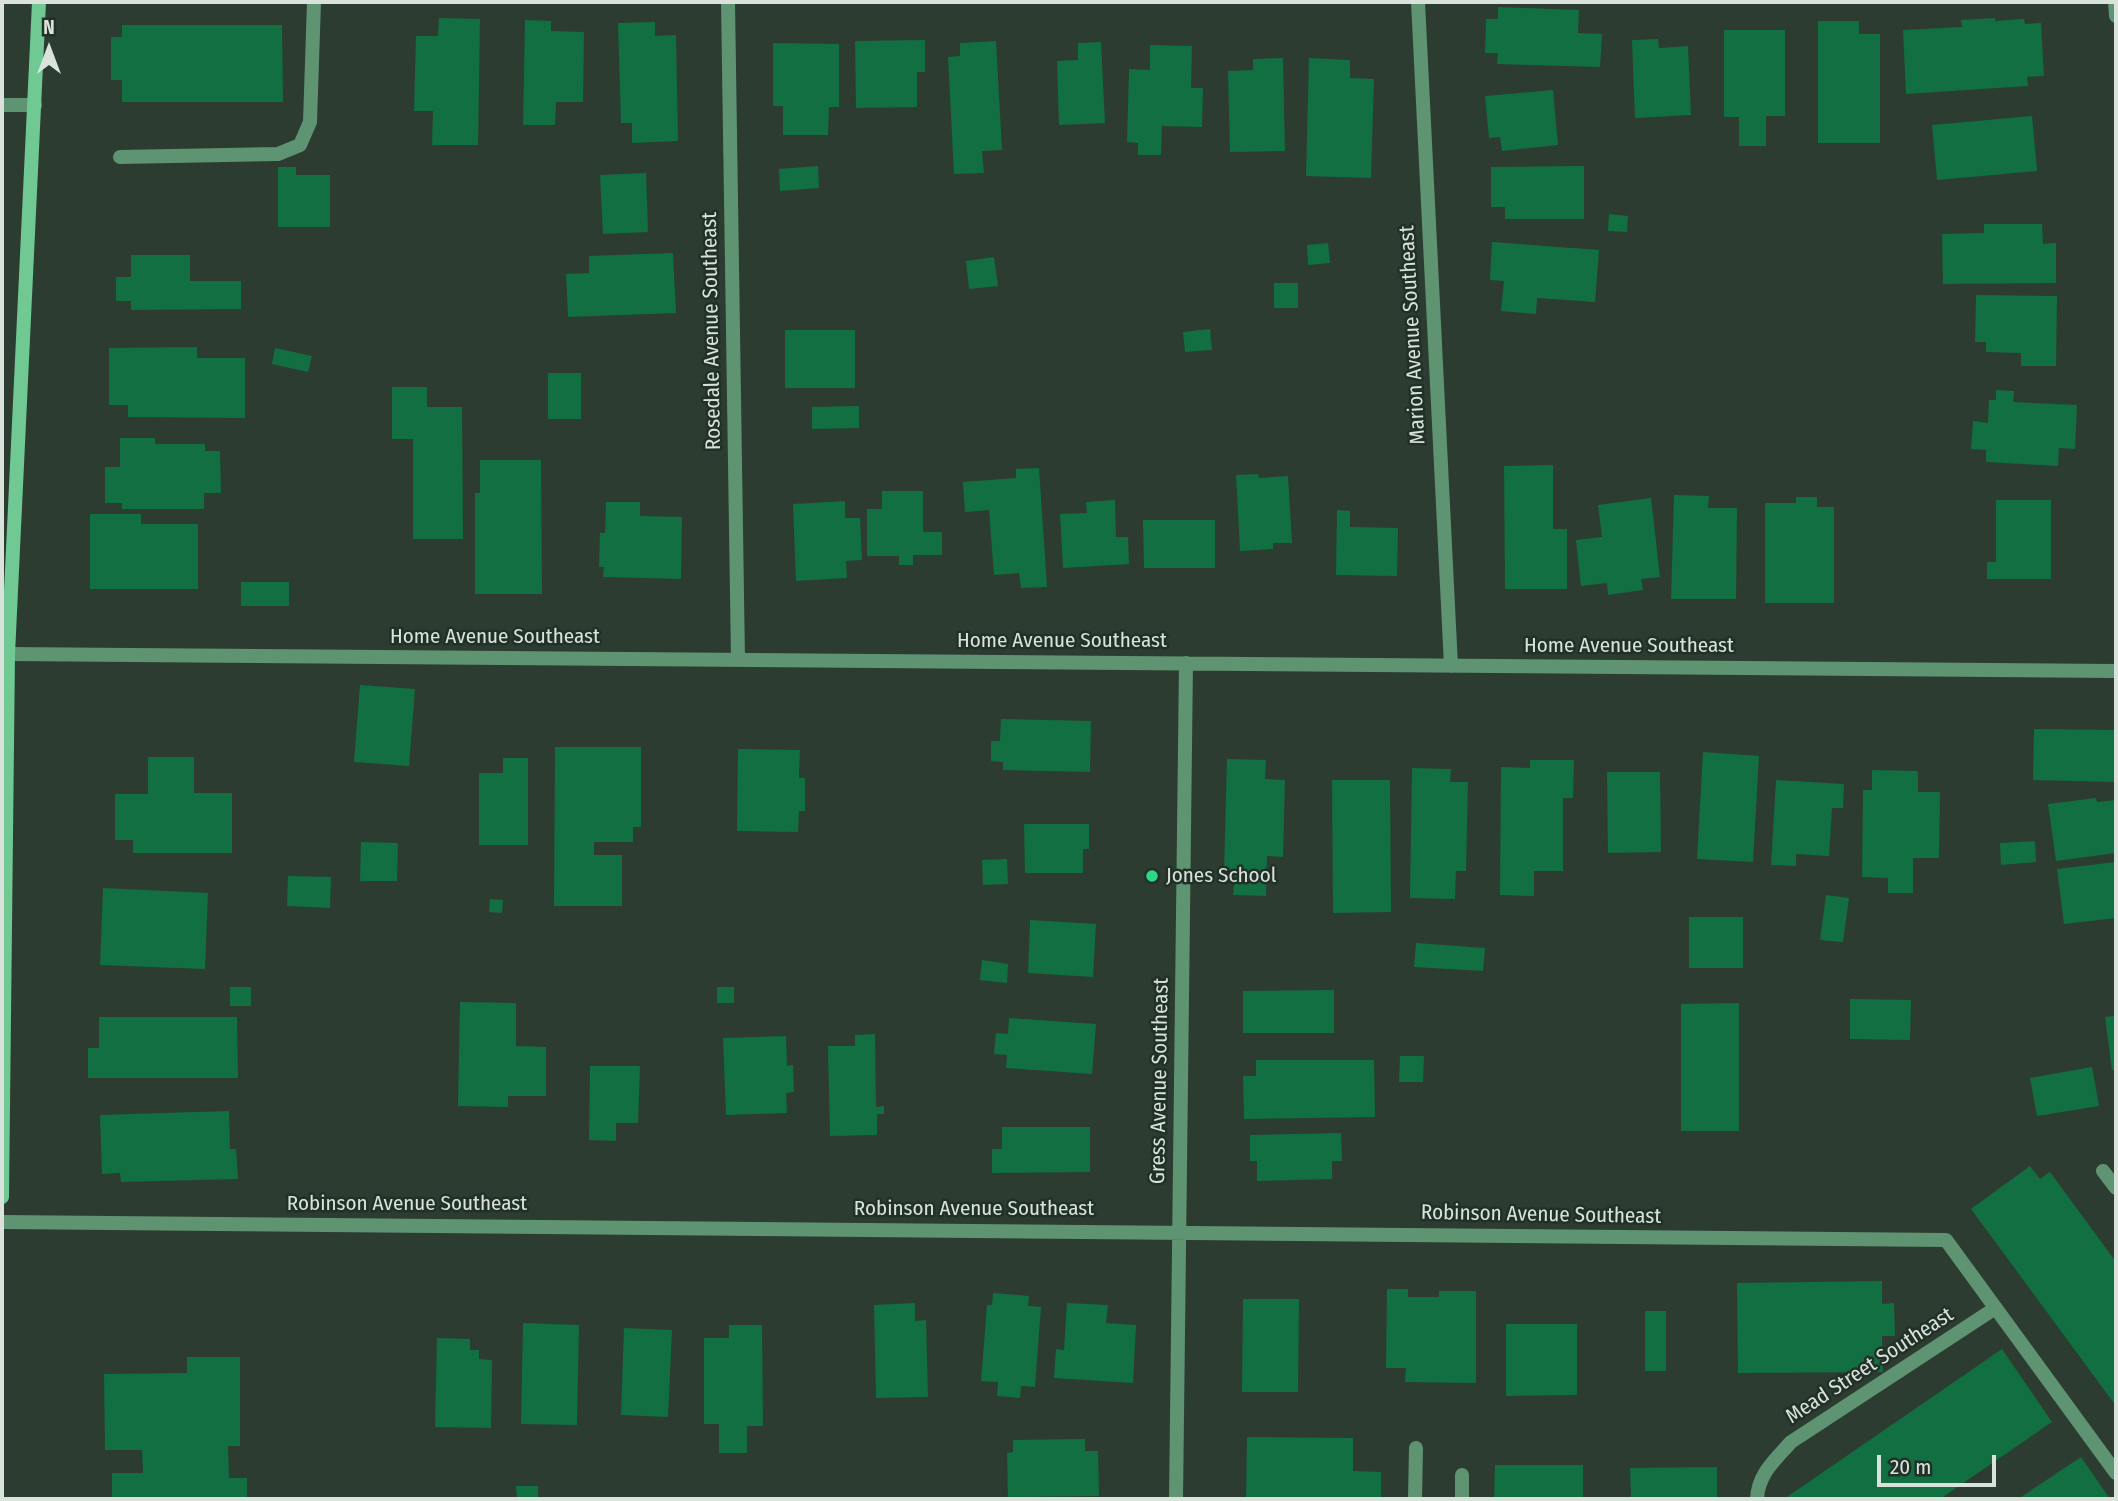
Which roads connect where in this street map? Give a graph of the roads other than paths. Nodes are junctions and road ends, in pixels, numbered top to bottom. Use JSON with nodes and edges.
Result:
{"nodes":[{"id":1,"x":39,"y":2,"type":"edge"},
{"id":2,"x":314,"y":2,"type":"edge"},
{"id":3,"x":728,"y":2,"type":"edge"},
{"id":4,"x":1418,"y":2,"type":"edge"},
{"id":5,"x":2115,"y":2,"type":"edge"},
{"id":6,"x":2116,"y":16,"type":"edge"},
{"id":7,"x":2,"y":105,"type":"edge"},
{"id":8,"x":35,"y":106,"type":"junction"},
{"id":9,"x":120,"y":157,"type":"dead end"},
{"id":10,"x":8,"y":654,"type":"junction"},
{"id":11,"x":738,"y":660,"type":"junction"},
{"id":12,"x":1186,"y":663,"type":"junction"},
{"id":13,"x":1451,"y":666,"type":"junction"},
{"id":14,"x":2116,"y":671,"type":"edge"},
{"id":15,"x":2103,"y":1171,"type":"dead end"},
{"id":16,"x":2116,"y":1188,"type":"edge"},
{"id":17,"x":2,"y":1197,"type":"edge"},
{"id":18,"x":2,"y":1222,"type":"edge"},
{"id":19,"x":1179,"y":1232,"type":"junction"},
{"id":20,"x":1994,"y":1309,"type":"junction"},
{"id":21,"x":1416,"y":1448,"type":"dead end"},
{"id":22,"x":2116,"y":1473,"type":"edge"},
{"id":23,"x":1462,"y":1475,"type":"dead end"},
{"id":24,"x":1176,"y":1499,"type":"edge"},
{"id":25,"x":1415,"y":1499,"type":"edge"},
{"id":26,"x":1462,"y":1499,"type":"edge"},
{"id":27,"x":1757,"y":1499,"type":"edge"}],
"edges":[{"from":1,"to":8,"type":"main road"},
{"from":2,"to":9,"type":"street"},
{"from":3,"to":11,"type":"street","name":"Rosedale Avenue Southeast"},
{"from":4,"to":13,"type":"street","name":"Marion Avenue Southeast"},
{"from":5,"to":6,"type":"street"},
{"from":7,"to":8,"type":"street"},
{"from":8,"to":10,"type":"main road"},
{"from":10,"to":11,"type":"street","name":"Home Avenue Southeast"},
{"from":10,"to":17,"type":"main road"},
{"from":11,"to":12,"type":"street","name":"Home Avenue Southeast"},
{"from":12,"to":13,"type":"street","name":"Home Avenue Southeast"},
{"from":12,"to":19,"type":"street","name":"Gress Avenue Southeast"},
{"from":13,"to":14,"type":"street","name":"Home Avenue Southeast"},
{"from":15,"to":16,"type":"street"},
{"from":18,"to":19,"type":"street","name":"Robinson Avenue Southeast"},
{"from":19,"to":20,"type":"street","name":"Robinson Avenue Southeast"},
{"from":19,"to":24,"type":"street","name":"Gress Avenue Southeast"},
{"from":20,"to":22,"type":"street"},
{"from":20,"to":27,"type":"street","name":"Mead Street Southeast"},
{"from":21,"to":25,"type":"street"},
{"from":23,"to":26,"type":"street"}]}
